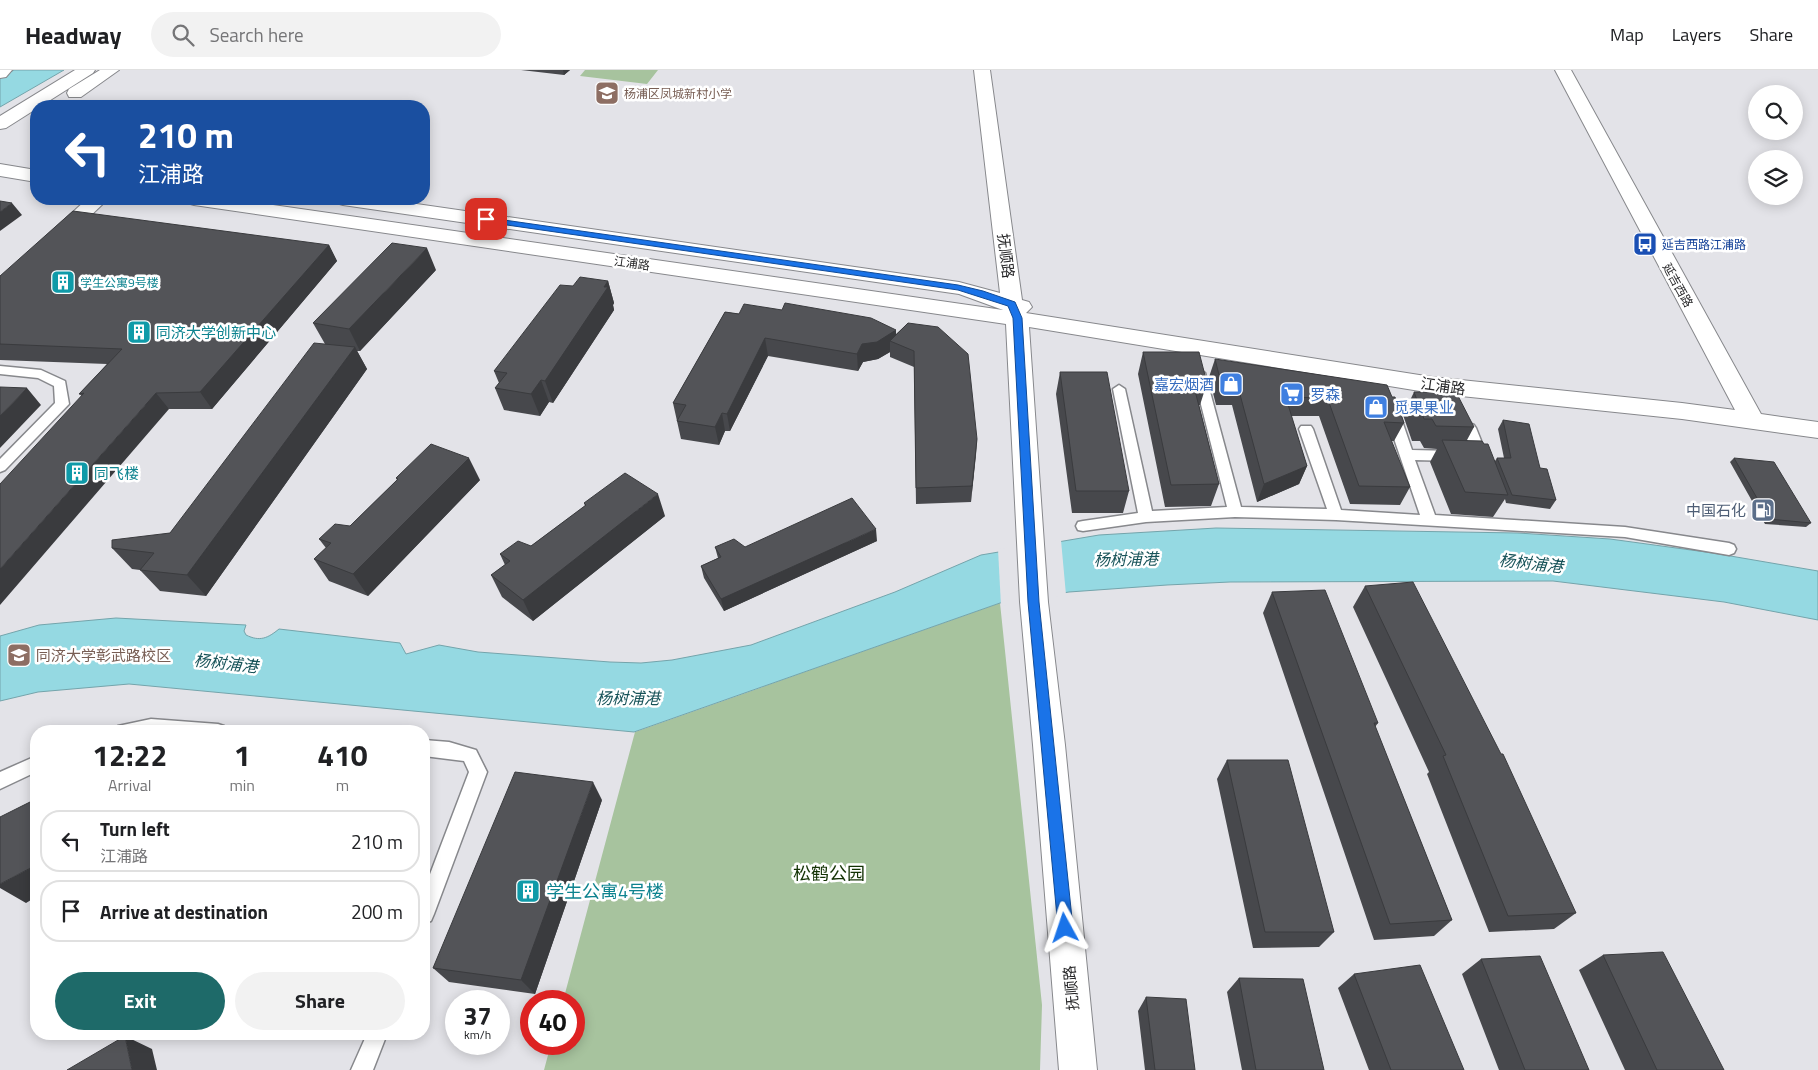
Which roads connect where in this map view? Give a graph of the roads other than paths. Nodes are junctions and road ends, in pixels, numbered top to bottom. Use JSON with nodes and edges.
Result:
{"nodes":[{"id":1,"x":4,"y":70,"type":"edge"},
{"id":2,"x":87,"y":70,"type":"edge"},
{"id":3,"x":111,"y":70,"type":"edge"},
{"id":4,"x":982,"y":70,"type":"edge"},
{"id":5,"x":1563,"y":70,"type":"edge"},
{"id":6,"x":0,"y":72,"type":"edge"},
{"id":7,"x":39,"y":100,"type":"edge"},
{"id":8,"x":64,"y":100,"type":"edge"},
{"id":9,"x":30,"y":105,"type":"edge"},
{"id":10,"x":30,"y":122,"type":"edge"},
{"id":11,"x":0,"y":124,"type":"edge"},
{"id":12,"x":0,"y":141,"type":"edge"},
{"id":13,"x":0,"y":153,"type":"edge"},
{"id":14,"x":27,"y":157,"type":"dead end"},
{"id":15,"x":0,"y":170,"type":"edge"},
{"id":16,"x":30,"y":175,"type":"edge"},
{"id":17,"x":92,"y":205,"type":"edge"},
{"id":18,"x":238,"y":205,"type":"edge"},
{"id":19,"x":384,"y":205,"type":"edge"},
{"id":20,"x":0,"y":290,"type":"edge"},
{"id":21,"x":1014,"y":311,"type":"junction"},
{"id":22,"x":1193,"y":345,"type":"junction"},
{"id":23,"x":0,"y":370,"type":"edge"},
{"id":24,"x":1382,"y":377,"type":"junction"},
{"id":25,"x":1119,"y":389,"type":"dead end"},
{"id":26,"x":1752,"y":420,"type":"junction"},
{"id":27,"x":1469,"y":428,"type":"edge"},
{"id":28,"x":1306,"y":429,"type":"dead end"},
{"id":29,"x":1818,"y":430,"type":"edge"},
{"id":30,"x":1407,"y":455,"type":"junction"},
{"id":31,"x":1480,"y":456,"type":"junction"},
{"id":32,"x":0,"y":467,"type":"edge"},
{"id":33,"x":1486,"y":473,"type":"edge"},
{"id":34,"x":1235,"y":512,"type":"junction"},
{"id":35,"x":1336,"y":514,"type":"junction"},
{"id":36,"x":1146,"y":517,"type":"junction"},
{"id":37,"x":1429,"y":520,"type":"junction"},
{"id":38,"x":1083,"y":526,"type":"dead end"},
{"id":39,"x":1729,"y":548,"type":"dead end"},
{"id":40,"x":430,"y":748,"type":"edge"},
{"id":41,"x":30,"y":767,"type":"edge"},
{"id":42,"x":0,"y":781,"type":"edge"},
{"id":43,"x":430,"y":898,"type":"edge"},
{"id":44,"x":374,"y":1040,"type":"edge"},
{"id":45,"x":362,"y":1070,"type":"edge"},
{"id":46,"x":1078,"y":1070,"type":"edge"}],
"edges":[{"from":1,"to":6,"type":"main road"},
{"from":2,"to":7,"type":"main road"},
{"from":3,"to":8,"type":"main road"},
{"from":4,"to":21,"type":"main road","name":"抚顺路"},
{"from":5,"to":26,"type":"main road","name":"延吉西路"},
{"from":9,"to":11,"type":"main road"},
{"from":10,"to":12,"type":"main road"},
{"from":13,"to":14,"type":"main road"},
{"from":15,"to":16,"type":"main road"},
{"from":17,"to":20,"type":"main road"},
{"from":18,"to":21,"type":"main road","name":"江浦路"},
{"from":19,"to":21,"type":"main road","name":"江浦路"},
{"from":21,"to":22,"type":"main road","name":"江浦路"},
{"from":21,"to":46,"type":"main road","name":"抚顺路"},
{"from":22,"to":24,"type":"main road","name":"江浦路"},
{"from":22,"to":34,"type":"lane"},
{"from":23,"to":32,"type":"lane"},
{"from":24,"to":26,"type":"main road","name":"江浦路"},
{"from":24,"to":30,"type":"lane"},
{"from":25,"to":36,"type":"lane"},
{"from":26,"to":29,"type":"main road","name":"江浦路"},
{"from":27,"to":31,"type":"lane"},
{"from":28,"to":35,"type":"lane"},
{"from":30,"to":31,"type":"lane"},
{"from":30,"to":37,"type":"lane"},
{"from":31,"to":33,"type":"lane"},
{"from":34,"to":35,"type":"lane"},
{"from":34,"to":36,"type":"lane"},
{"from":35,"to":37,"type":"lane"},
{"from":36,"to":38,"type":"lane"},
{"from":37,"to":39,"type":"lane"},
{"from":40,"to":43,"type":"lane"},
{"from":41,"to":42,"type":"lane"},
{"from":44,"to":45,"type":"lane"}]}
